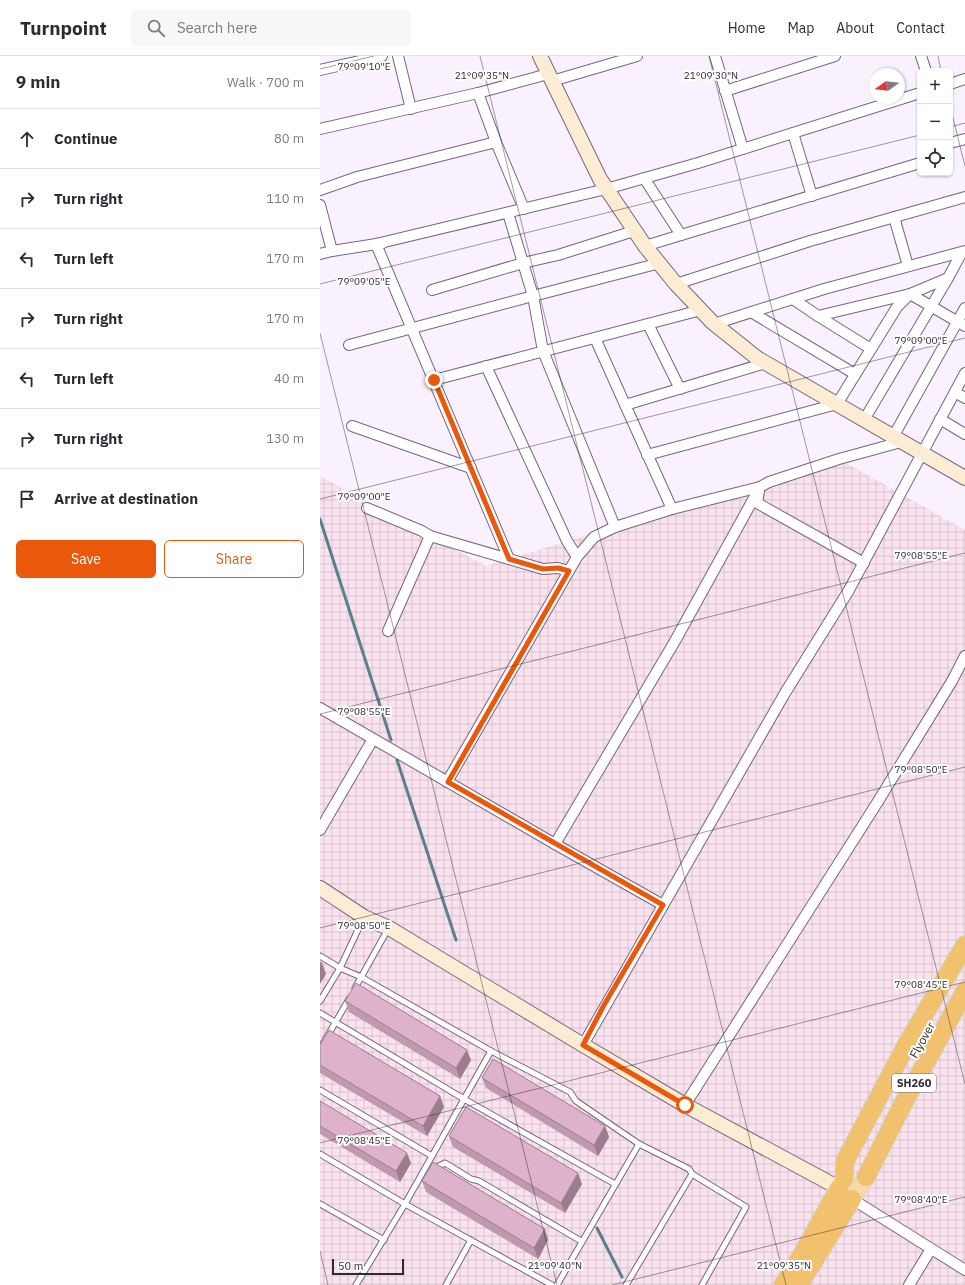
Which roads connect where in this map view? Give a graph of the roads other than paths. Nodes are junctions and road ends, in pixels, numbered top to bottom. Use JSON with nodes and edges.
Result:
{"nodes":[{"id":1,"x":382,"y":56,"type":"edge"},
{"id":2,"x":398,"y":56,"type":"edge"},
{"id":3,"x":540,"y":56,"type":"edge"},
{"id":4,"x":637,"y":56,"type":"edge"},
{"id":5,"x":715,"y":56,"type":"edge"},
{"id":6,"x":835,"y":56,"type":"edge"},
{"id":7,"x":921,"y":56,"type":"edge"},
{"id":8,"x":607,"y":60,"type":"edge"},
{"id":9,"x":925,"y":68,"type":"edge"},
{"id":10,"x":320,"y":70,"type":"edge"},
{"id":11,"x":550,"y":78,"type":"junction"},
{"id":12,"x":965,"y":79,"type":"edge"},
{"id":13,"x":953,"y":83,"type":"edge"},
{"id":14,"x":726,"y":92,"type":"junction"},
{"id":15,"x":478,"y":93,"type":"junction"},
{"id":16,"x":917,"y":95,"type":"edge"},
{"id":17,"x":411,"y":108,"type":"junction"},
{"id":18,"x":320,"y":129,"type":"edge"},
{"id":19,"x":793,"y":133,"type":"junction"},
{"id":20,"x":965,"y":139,"type":"edge"},
{"id":21,"x":496,"y":142,"type":"junction"},
{"id":22,"x":953,"y":142,"type":"edge"},
{"id":23,"x":743,"y":149,"type":"junction"},
{"id":24,"x":917,"y":165,"type":"edge"},
{"id":25,"x":644,"y":178,"type":"junction"},
{"id":26,"x":606,"y":189,"type":"junction"},
{"id":27,"x":320,"y":190,"type":"edge"},
{"id":28,"x":812,"y":196,"type":"junction"},
{"id":29,"x":965,"y":197,"type":"edge"},
{"id":30,"x":320,"y":205,"type":"edge"},
{"id":31,"x":524,"y":209,"type":"junction"},
{"id":32,"x":508,"y":213,"type":"junction"},
{"id":33,"x":894,"y":217,"type":"junction"},
{"id":34,"x":634,"y":231,"type":"junction"},
{"id":35,"x":681,"y":235,"type":"junction"},
{"id":36,"x":383,"y":243,"type":"junction"},
{"id":37,"x":645,"y":246,"type":"junction"},
{"id":38,"x":332,"y":251,"type":"junction"},
{"id":39,"x":964,"y":252,"type":"edge"},
{"id":40,"x":320,"y":254,"type":"edge"},
{"id":41,"x":523,"y":263,"type":"junction"},
{"id":42,"x":660,"y":263,"type":"junction"},
{"id":43,"x":908,"y":266,"type":"junction"},
{"id":44,"x":948,"y":278,"type":"junction"},
{"id":45,"x":676,"y":284,"type":"junction"},
{"id":46,"x":432,"y":290,"type":"dead end"},
{"id":47,"x":910,"y":294,"type":"junction"},
{"id":48,"x":533,"y":296,"type":"junction"},
{"id":49,"x":793,"y":299,"type":"junction"},
{"id":50,"x":932,"y":306,"type":"junction"},
{"id":51,"x":965,"y":308,"type":"edge"},
{"id":52,"x":701,"y":310,"type":"junction"},
{"id":53,"x":751,"y":312,"type":"junction"},
{"id":54,"x":818,"y":316,"type":"junction"},
{"id":55,"x":648,"y":324,"type":"junction"},
{"id":56,"x":714,"y":324,"type":"junction"},
{"id":57,"x":961,"y":324,"type":"edge"},
{"id":58,"x":412,"y":328,"type":"junction"},
{"id":59,"x":595,"y":338,"type":"junction"},
{"id":60,"x":349,"y":345,"type":"dead end"},
{"id":61,"x":871,"y":349,"type":"junction"},
{"id":62,"x":543,"y":351,"type":"junction"},
{"id":63,"x":766,"y":363,"type":"junction"},
{"id":64,"x":486,"y":366,"type":"junction"},
{"id":65,"x":965,"y":372,"type":"edge"},
{"id":66,"x":855,"y":374,"type":"junction"},
{"id":67,"x":434,"y":380,"type":"junction"},
{"id":68,"x":680,"y":389,"type":"junction"},
{"id":69,"x":955,"y":392,"type":"junction"},
{"id":70,"x":965,"y":398,"type":"edge"},
{"id":71,"x":837,"y":404,"type":"junction"},
{"id":72,"x":625,"y":405,"type":"junction"},
{"id":73,"x":864,"y":420,"type":"junction"},
{"id":74,"x":940,"y":420,"type":"junction"},
{"id":75,"x":352,"y":426,"type":"dead end"},
{"id":76,"x":965,"y":434,"type":"edge"},
{"id":77,"x":897,"y":439,"type":"junction"},
{"id":78,"x":921,"y":453,"type":"junction"},
{"id":79,"x":647,"y":454,"type":"junction"},
{"id":80,"x":471,"y":468,"type":"junction"},
{"id":81,"x":965,"y":478,"type":"edge"},
{"id":82,"x":760,"y":487,"type":"junction"},
{"id":83,"x":367,"y":508,"type":"dead end"},
{"id":84,"x":672,"y":509,"type":"junction"},
{"id":85,"x":615,"y":527,"type":"junction"},
{"id":86,"x":430,"y":536,"type":"junction"},
{"id":87,"x":577,"y":557,"type":"junction"},
{"id":88,"x":509,"y":559,"type":"junction"},
{"id":89,"x":864,"y":563,"type":"junction"},
{"id":90,"x":569,"y":571,"type":"junction"},
{"id":91,"x":388,"y":630,"type":"dead end"},
{"id":92,"x":965,"y":656,"type":"edge"},
{"id":93,"x":320,"y":708,"type":"edge"},
{"id":94,"x":373,"y":739,"type":"junction"},
{"id":95,"x":448,"y":782,"type":"junction"},
{"id":96,"x":320,"y":830,"type":"edge"},
{"id":97,"x":555,"y":844,"type":"junction"},
{"id":98,"x":320,"y":888,"type":"edge"},
{"id":99,"x":663,"y":905,"type":"junction"},
{"id":100,"x":364,"y":917,"type":"junction"},
{"id":101,"x":389,"y":928,"type":"junction"},
{"id":102,"x":965,"y":945,"type":"edge"},
{"id":103,"x":320,"y":956,"type":"edge"},
{"id":104,"x":965,"y":963,"type":"edge"},
{"id":105,"x":340,"y":968,"type":"junction"},
{"id":106,"x":361,"y":977,"type":"junction"},
{"id":107,"x":354,"y":990,"type":"edge"},
{"id":108,"x":965,"y":991,"type":"edge"},
{"id":109,"x":350,"y":997,"type":"edge"},
{"id":110,"x":320,"y":1001,"type":"edge"},
{"id":111,"x":320,"y":1013,"type":"edge"},
{"id":112,"x":965,"y":1014,"type":"edge"},
{"id":113,"x":335,"y":1023,"type":"junction"},
{"id":114,"x":583,"y":1045,"type":"junction"},
{"id":115,"x":320,"y":1049,"type":"edge"},
{"id":116,"x":491,"y":1051,"type":"junction"},
{"id":117,"x":320,"y":1090,"type":"edge"},
{"id":118,"x":464,"y":1099,"type":"junction"},
{"id":119,"x":685,"y":1105,"type":"junction"},
{"id":120,"x":639,"y":1144,"type":"junction"},
{"id":121,"x":320,"y":1154,"type":"edge"},
{"id":122,"x":432,"y":1156,"type":"junction"},
{"id":123,"x":423,"y":1174,"type":"junction"},
{"id":124,"x":692,"y":1174,"type":"junction"},
{"id":125,"x":845,"y":1178,"type":"junction"},
{"id":126,"x":615,"y":1184,"type":"junction"},
{"id":127,"x":859,"y":1188,"type":"junction"},
{"id":128,"x":320,"y":1204,"type":"edge"},
{"id":129,"x":406,"y":1204,"type":"junction"},
{"id":130,"x":384,"y":1240,"type":"junction"},
{"id":131,"x":471,"y":1240,"type":"junction"},
{"id":132,"x":581,"y":1241,"type":"junction"},
{"id":133,"x":931,"y":1249,"type":"junction"},
{"id":134,"x":965,"y":1270,"type":"edge"},
{"id":135,"x":543,"y":1279,"type":"junction"},
{"id":136,"x":356,"y":1285,"type":"edge"},
{"id":137,"x":446,"y":1285,"type":"edge"},
{"id":138,"x":540,"y":1285,"type":"edge"},
{"id":139,"x":552,"y":1285,"type":"edge"},
{"id":140,"x":557,"y":1285,"type":"edge"},
{"id":141,"x":626,"y":1285,"type":"edge"},
{"id":142,"x":702,"y":1285,"type":"edge"},
{"id":143,"x":783,"y":1285,"type":"edge"},
{"id":144,"x":799,"y":1285,"type":"edge"},
{"id":145,"x":909,"y":1285,"type":"edge"}],
"edges":[{"from":1,"to":10,"type":"street"},
{"from":2,"to":17,"type":"street"},
{"from":3,"to":11,"type":"street"},
{"from":4,"to":8,"type":"street"},
{"from":5,"to":14,"type":"street"},
{"from":6,"to":14,"type":"street"},
{"from":7,"to":9,"type":"street"},
{"from":8,"to":11,"type":"street"},
{"from":11,"to":15,"type":"street"},
{"from":11,"to":26,"type":"street"},
{"from":12,"to":13,"type":"street"},
{"from":14,"to":23,"type":"street"},
{"from":15,"to":17,"type":"street"},
{"from":15,"to":21,"type":"street"},
{"from":16,"to":19,"type":"street"},
{"from":17,"to":18,"type":"street"},
{"from":19,"to":23,"type":"street"},
{"from":19,"to":28,"type":"street"},
{"from":20,"to":22,"type":"street"},
{"from":21,"to":27,"type":"street"},
{"from":21,"to":31,"type":"street"},
{"from":23,"to":25,"type":"street"},
{"from":24,"to":28,"type":"street"},
{"from":25,"to":26,"type":"street"},
{"from":25,"to":35,"type":"street"},
{"from":26,"to":31,"type":"street"},
{"from":26,"to":34,"type":"street"},
{"from":28,"to":35,"type":"street"},
{"from":29,"to":33,"type":"street"},
{"from":30,"to":38,"type":"street"},
{"from":31,"to":32,"type":"street"},
{"from":32,"to":36,"type":"street"},
{"from":32,"to":41,"type":"street"},
{"from":33,"to":43,"type":"street"},
{"from":33,"to":45,"type":"street"},
{"from":34,"to":37,"type":"street"},
{"from":34,"to":41,"type":"street"},
{"from":35,"to":37,"type":"street"},
{"from":36,"to":38,"type":"street"},
{"from":36,"to":58,"type":"street"},
{"from":37,"to":42,"type":"street"},
{"from":38,"to":40,"type":"street"},
{"from":39,"to":43,"type":"street"},
{"from":39,"to":44,"type":"street"},
{"from":41,"to":46,"type":"street"},
{"from":41,"to":48,"type":"street"},
{"from":42,"to":45,"type":"street"},
{"from":42,"to":48,"type":"street"},
{"from":43,"to":49,"type":"street"},
{"from":44,"to":47,"type":"street"},
{"from":44,"to":50,"type":"street"},
{"from":45,"to":52,"type":"street"},
{"from":47,"to":50,"type":"street"},
{"from":47,"to":54,"type":"street"},
{"from":47,"to":61,"type":"street"},
{"from":48,"to":58,"type":"street"},
{"from":48,"to":62,"type":"street"},
{"from":49,"to":53,"type":"street"},
{"from":49,"to":54,"type":"street"},
{"from":50,"to":57,"type":"street"},
{"from":50,"to":73,"type":"street"},
{"from":51,"to":57,"type":"street"},
{"from":52,"to":55,"type":"street"},
{"from":52,"to":56,"type":"street"},
{"from":53,"to":56,"type":"street"},
{"from":53,"to":66,"type":"street"},
{"from":54,"to":61,"type":"street"},
{"from":55,"to":59,"type":"street"},
{"from":55,"to":68,"type":"street"},
{"from":56,"to":63,"type":"street"},
{"from":57,"to":77,"type":"street"},
{"from":58,"to":60,"type":"street"},
{"from":58,"to":67,"type":"street"},
{"from":59,"to":62,"type":"street"},
{"from":59,"to":72,"type":"street"},
{"from":61,"to":66,"type":"street"},
{"from":62,"to":64,"type":"street"},
{"from":62,"to":85,"type":"street"},
{"from":63,"to":68,"type":"street"},
{"from":63,"to":71,"type":"street"},
{"from":64,"to":67,"type":"street"},
{"from":64,"to":87,"type":"street"},
{"from":65,"to":69,"type":"street"},
{"from":66,"to":71,"type":"street"},
{"from":67,"to":80,"type":"street"},
{"from":68,"to":72,"type":"street"},
{"from":69,"to":70,"type":"street"},
{"from":69,"to":74,"type":"street"},
{"from":71,"to":73,"type":"street"},
{"from":71,"to":79,"type":"street"},
{"from":72,"to":79,"type":"street"},
{"from":73,"to":77,"type":"street"},
{"from":74,"to":76,"type":"street"},
{"from":74,"to":78,"type":"street"},
{"from":75,"to":80,"type":"street"},
{"from":77,"to":78,"type":"street"},
{"from":77,"to":82,"type":"street"},
{"from":78,"to":81,"type":"street"},
{"from":78,"to":89,"type":"street"},
{"from":79,"to":84,"type":"street"},
{"from":80,"to":88,"type":"street"},
{"from":82,"to":84,"type":"street"},
{"from":82,"to":89,"type":"street"},
{"from":82,"to":97,"type":"street"},
{"from":83,"to":86,"type":"street"},
{"from":84,"to":85,"type":"street"},
{"from":85,"to":87,"type":"street"},
{"from":86,"to":88,"type":"street"},
{"from":86,"to":91,"type":"street"},
{"from":87,"to":90,"type":"street"},
{"from":88,"to":90,"type":"street"},
{"from":89,"to":99,"type":"street"},
{"from":90,"to":95,"type":"street"},
{"from":92,"to":119,"type":"street"},
{"from":93,"to":94,"type":"street"},
{"from":94,"to":95,"type":"street"},
{"from":94,"to":96,"type":"street"},
{"from":95,"to":97,"type":"street"},
{"from":97,"to":99,"type":"street"},
{"from":98,"to":100,"type":"street"},
{"from":99,"to":114,"type":"street"},
{"from":100,"to":101,"type":"street"},
{"from":100,"to":105,"type":"lane"},
{"from":101,"to":106,"type":"lane"},
{"from":101,"to":114,"type":"street"},
{"from":102,"to":125,"type":"highway"},
{"from":103,"to":105,"type":"lane"},
{"from":104,"to":125,"type":"highway","name":"Flyover"},
{"from":105,"to":106,"type":"lane"},
{"from":105,"to":110,"type":"lane"},
{"from":106,"to":107,"type":"lane"},
{"from":106,"to":116,"type":"lane"},
{"from":108,"to":127,"type":"highway","name":"Flyover","number":"SH260"},
{"from":109,"to":113,"type":"lane"},
{"from":111,"to":113,"type":"lane"},
{"from":112,"to":127,"type":"highway","number":"SH260"},
{"from":113,"to":115,"type":"lane"},
{"from":113,"to":118,"type":"lane"},
{"from":114,"to":119,"type":"street"},
{"from":116,"to":118,"type":"lane"},
{"from":116,"to":120,"type":"lane"},
{"from":117,"to":122,"type":"lane"},
{"from":118,"to":122,"type":"lane"},
{"from":118,"to":126,"type":"lane"},
{"from":119,"to":125,"type":"street"},
{"from":120,"to":124,"type":"lane"},
{"from":120,"to":126,"type":"lane"},
{"from":121,"to":129,"type":"lane"},
{"from":122,"to":123,"type":"lane"},
{"from":123,"to":129,"type":"lane"},
{"from":123,"to":132,"type":"lane"},
{"from":124,"to":141,"type":"lane"},
{"from":124,"to":142,"type":"lane"},
{"from":125,"to":143,"type":"highway","name":"Flyover"},
{"from":126,"to":132,"type":"lane"},
{"from":127,"to":133,"type":"street"},
{"from":127,"to":144,"type":"highway","number":"SH260"},
{"from":128,"to":130,"type":"lane"},
{"from":129,"to":130,"type":"lane"},
{"from":129,"to":131,"type":"lane"},
{"from":130,"to":136,"type":"lane"},
{"from":131,"to":135,"type":"lane"},
{"from":131,"to":137,"type":"lane"},
{"from":132,"to":140,"type":"lane"},
{"from":133,"to":134,"type":"street"},
{"from":133,"to":145,"type":"street"},
{"from":135,"to":138,"type":"lane"},
{"from":135,"to":139,"type":"lane"}]}
